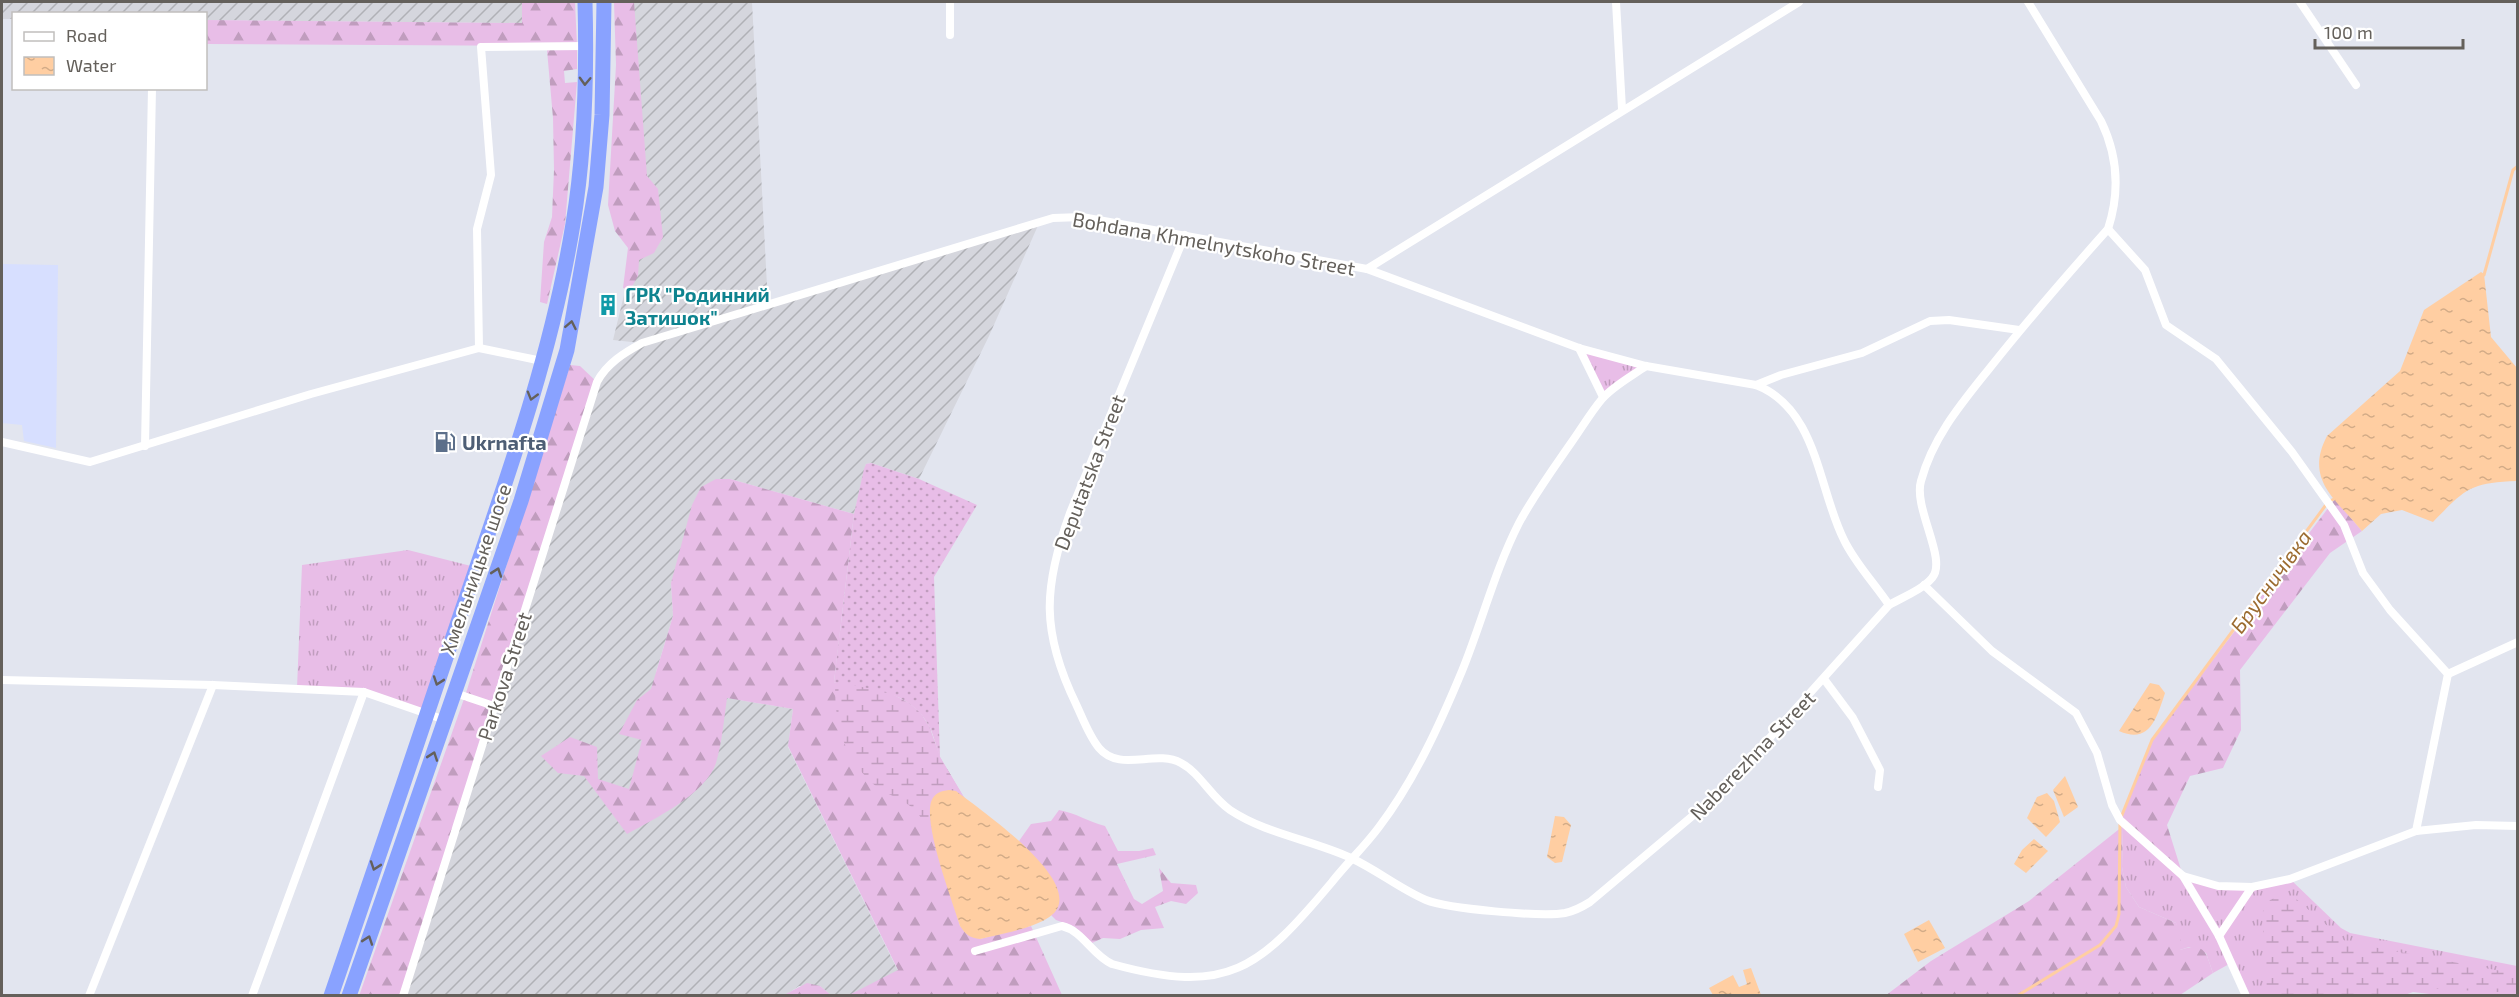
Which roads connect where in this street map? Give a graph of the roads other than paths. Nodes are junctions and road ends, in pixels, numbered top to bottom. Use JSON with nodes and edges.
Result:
{"nodes":[{"id":1,"x":585,"y":2,"type":"edge"},
{"id":2,"x":604,"y":2,"type":"edge"},
{"id":3,"x":950,"y":2,"type":"edge"},
{"id":4,"x":1616,"y":2,"type":"edge"},
{"id":5,"x":1799,"y":2,"type":"edge"},
{"id":6,"x":2028,"y":2,"type":"edge"},
{"id":7,"x":2300,"y":2,"type":"edge"},
{"id":8,"x":950,"y":35,"type":"dead end"},
{"id":9,"x":586,"y":46,"type":"junction"},
{"id":10,"x":2356,"y":85,"type":"dead end"},
{"id":11,"x":152,"y":90,"type":"edge"},
{"id":12,"x":1622,"y":110,"type":"junction"},
{"id":13,"x":2108,"y":229,"type":"junction"},
{"id":14,"x":1185,"y":235,"type":"junction"},
{"id":15,"x":1367,"y":268,"type":"junction"},
{"id":16,"x":2019,"y":330,"type":"junction"},
{"id":17,"x":479,"y":348,"type":"junction"},
{"id":18,"x":1579,"y":348,"type":"junction"},
{"id":19,"x":542,"y":361,"type":"junction"},
{"id":20,"x":613,"y":362,"type":"joint"},
{"id":21,"x":561,"y":366,"type":"junction"},
{"id":22,"x":1646,"y":366,"type":"junction"},
{"id":23,"x":1756,"y":385,"type":"junction"},
{"id":24,"x":1603,"y":397,"type":"junction"},
{"id":25,"x":2,"y":442,"type":"edge"},
{"id":26,"x":145,"y":446,"type":"junction"},
{"id":27,"x":1924,"y":585,"type":"junction"},
{"id":28,"x":1889,"y":604,"type":"junction"},
{"id":29,"x":2517,"y":642,"type":"edge"},
{"id":30,"x":2448,"y":674,"type":"junction"},
{"id":31,"x":1824,"y":679,"type":"junction"},
{"id":32,"x":2,"y":680,"type":"edge"},
{"id":33,"x":213,"y":685,"type":"junction"},
{"id":34,"x":364,"y":692,"type":"junction"},
{"id":35,"x":455,"y":693,"type":"junction"},
{"id":36,"x":494,"y":706,"type":"junction"},
{"id":37,"x":427,"y":713,"type":"junction"},
{"id":38,"x":445,"y":720,"type":"junction"},
{"id":39,"x":1878,"y":788,"type":"dead end"},
{"id":40,"x":2517,"y":826,"type":"edge"},
{"id":41,"x":2416,"y":831,"type":"junction"},
{"id":42,"x":1352,"y":858,"type":"junction"},
{"id":43,"x":2183,"y":876,"type":"junction"},
{"id":44,"x":2252,"y":887,"type":"junction"},
{"id":45,"x":1537,"y":913,"type":"joint"},
{"id":46,"x":2219,"y":936,"type":"junction"},
{"id":47,"x":975,"y":951,"type":"dead end"},
{"id":48,"x":89,"y":996,"type":"edge"},
{"id":49,"x":252,"y":996,"type":"edge"},
{"id":50,"x":331,"y":996,"type":"edge"},
{"id":51,"x":349,"y":996,"type":"edge"},
{"id":52,"x":402,"y":996,"type":"edge"},
{"id":53,"x":2246,"y":996,"type":"edge"}],
"edges":[{"from":1,"to":9,"type":"highway","name":"Хмельницьке шосе"},
{"from":21,"to":2,"type":"highway","name":"Хмельницьке шосе","one_way":true},
{"from":3,"to":8,"type":"street"},
{"from":4,"to":12,"type":"street"},
{"from":5,"to":12,"type":"street","name":"Bohdana Khmelnytskoho Street"},
{"from":6,"to":13,"type":"street"},
{"from":7,"to":10,"type":"street"},
{"from":9,"to":17,"type":"street"},
{"from":9,"to":19,"type":"highway","name":"Хмельницьке шосе","one_way":true},
{"from":11,"to":26,"type":"street"},
{"from":12,"to":15,"type":"street","name":"Bohdana Khmelnytskoho Street"},
{"from":13,"to":16,"type":"street"},
{"from":13,"to":30,"type":"street"},
{"from":14,"to":15,"type":"street","name":"Bohdana Khmelnytskoho Street"},
{"from":14,"to":20,"type":"street","name":"Bohdana Khmelnytskoho Street"},
{"from":14,"to":42,"type":"street","name":"Deputatska Street"},
{"from":15,"to":18,"type":"street"},
{"from":16,"to":23,"type":"street"},
{"from":16,"to":27,"type":"street"},
{"from":17,"to":19,"type":"street"},
{"from":17,"to":26,"type":"street"},
{"from":18,"to":22,"type":"street"},
{"from":18,"to":24,"type":"street"},
{"from":19,"to":21,"type":"highway"},
{"from":19,"to":37,"type":"highway","name":"Хмельницьке шосе","one_way":true},
{"from":20,"to":36,"type":"street","name":"Parkova Street"},
{"from":35,"to":21,"type":"highway","name":"Хмельницьке шосе","one_way":true},
{"from":22,"to":23,"type":"street"},
{"from":22,"to":24,"type":"street"},
{"from":23,"to":28,"type":"street"},
{"from":24,"to":42,"type":"street"},
{"from":25,"to":26,"type":"street"},
{"from":27,"to":28,"type":"street"},
{"from":27,"to":43,"type":"street"},
{"from":28,"to":31,"type":"street","name":"Naberezhna Street"},
{"from":29,"to":30,"type":"street"},
{"from":30,"to":41,"type":"street"},
{"from":31,"to":39,"type":"street"},
{"from":31,"to":45,"type":"street","name":"Naberezhna Street"},
{"from":32,"to":33,"type":"street"},
{"from":33,"to":34,"type":"street"},
{"from":33,"to":48,"type":"street"},
{"from":34,"to":37,"type":"street"},
{"from":34,"to":49,"type":"street"},
{"from":35,"to":36,"type":"street"},
{"from":35,"to":38,"type":"highway","name":"Хмельницьке шосе"},
{"from":36,"to":52,"type":"street","name":"Parkova Street"},
{"from":37,"to":38,"type":"street"},
{"from":37,"to":50,"type":"highway","name":"Хмельницьке шосе","one_way":true},
{"from":51,"to":38,"type":"highway","name":"Хмельницьке шосе","one_way":true},
{"from":40,"to":41,"type":"street"},
{"from":41,"to":44,"type":"street"},
{"from":42,"to":45,"type":"street","name":"Deputatska Street"},
{"from":42,"to":47,"type":"street"},
{"from":43,"to":44,"type":"street"},
{"from":43,"to":46,"type":"street"},
{"from":44,"to":46,"type":"street"},
{"from":46,"to":53,"type":"street"}]}
